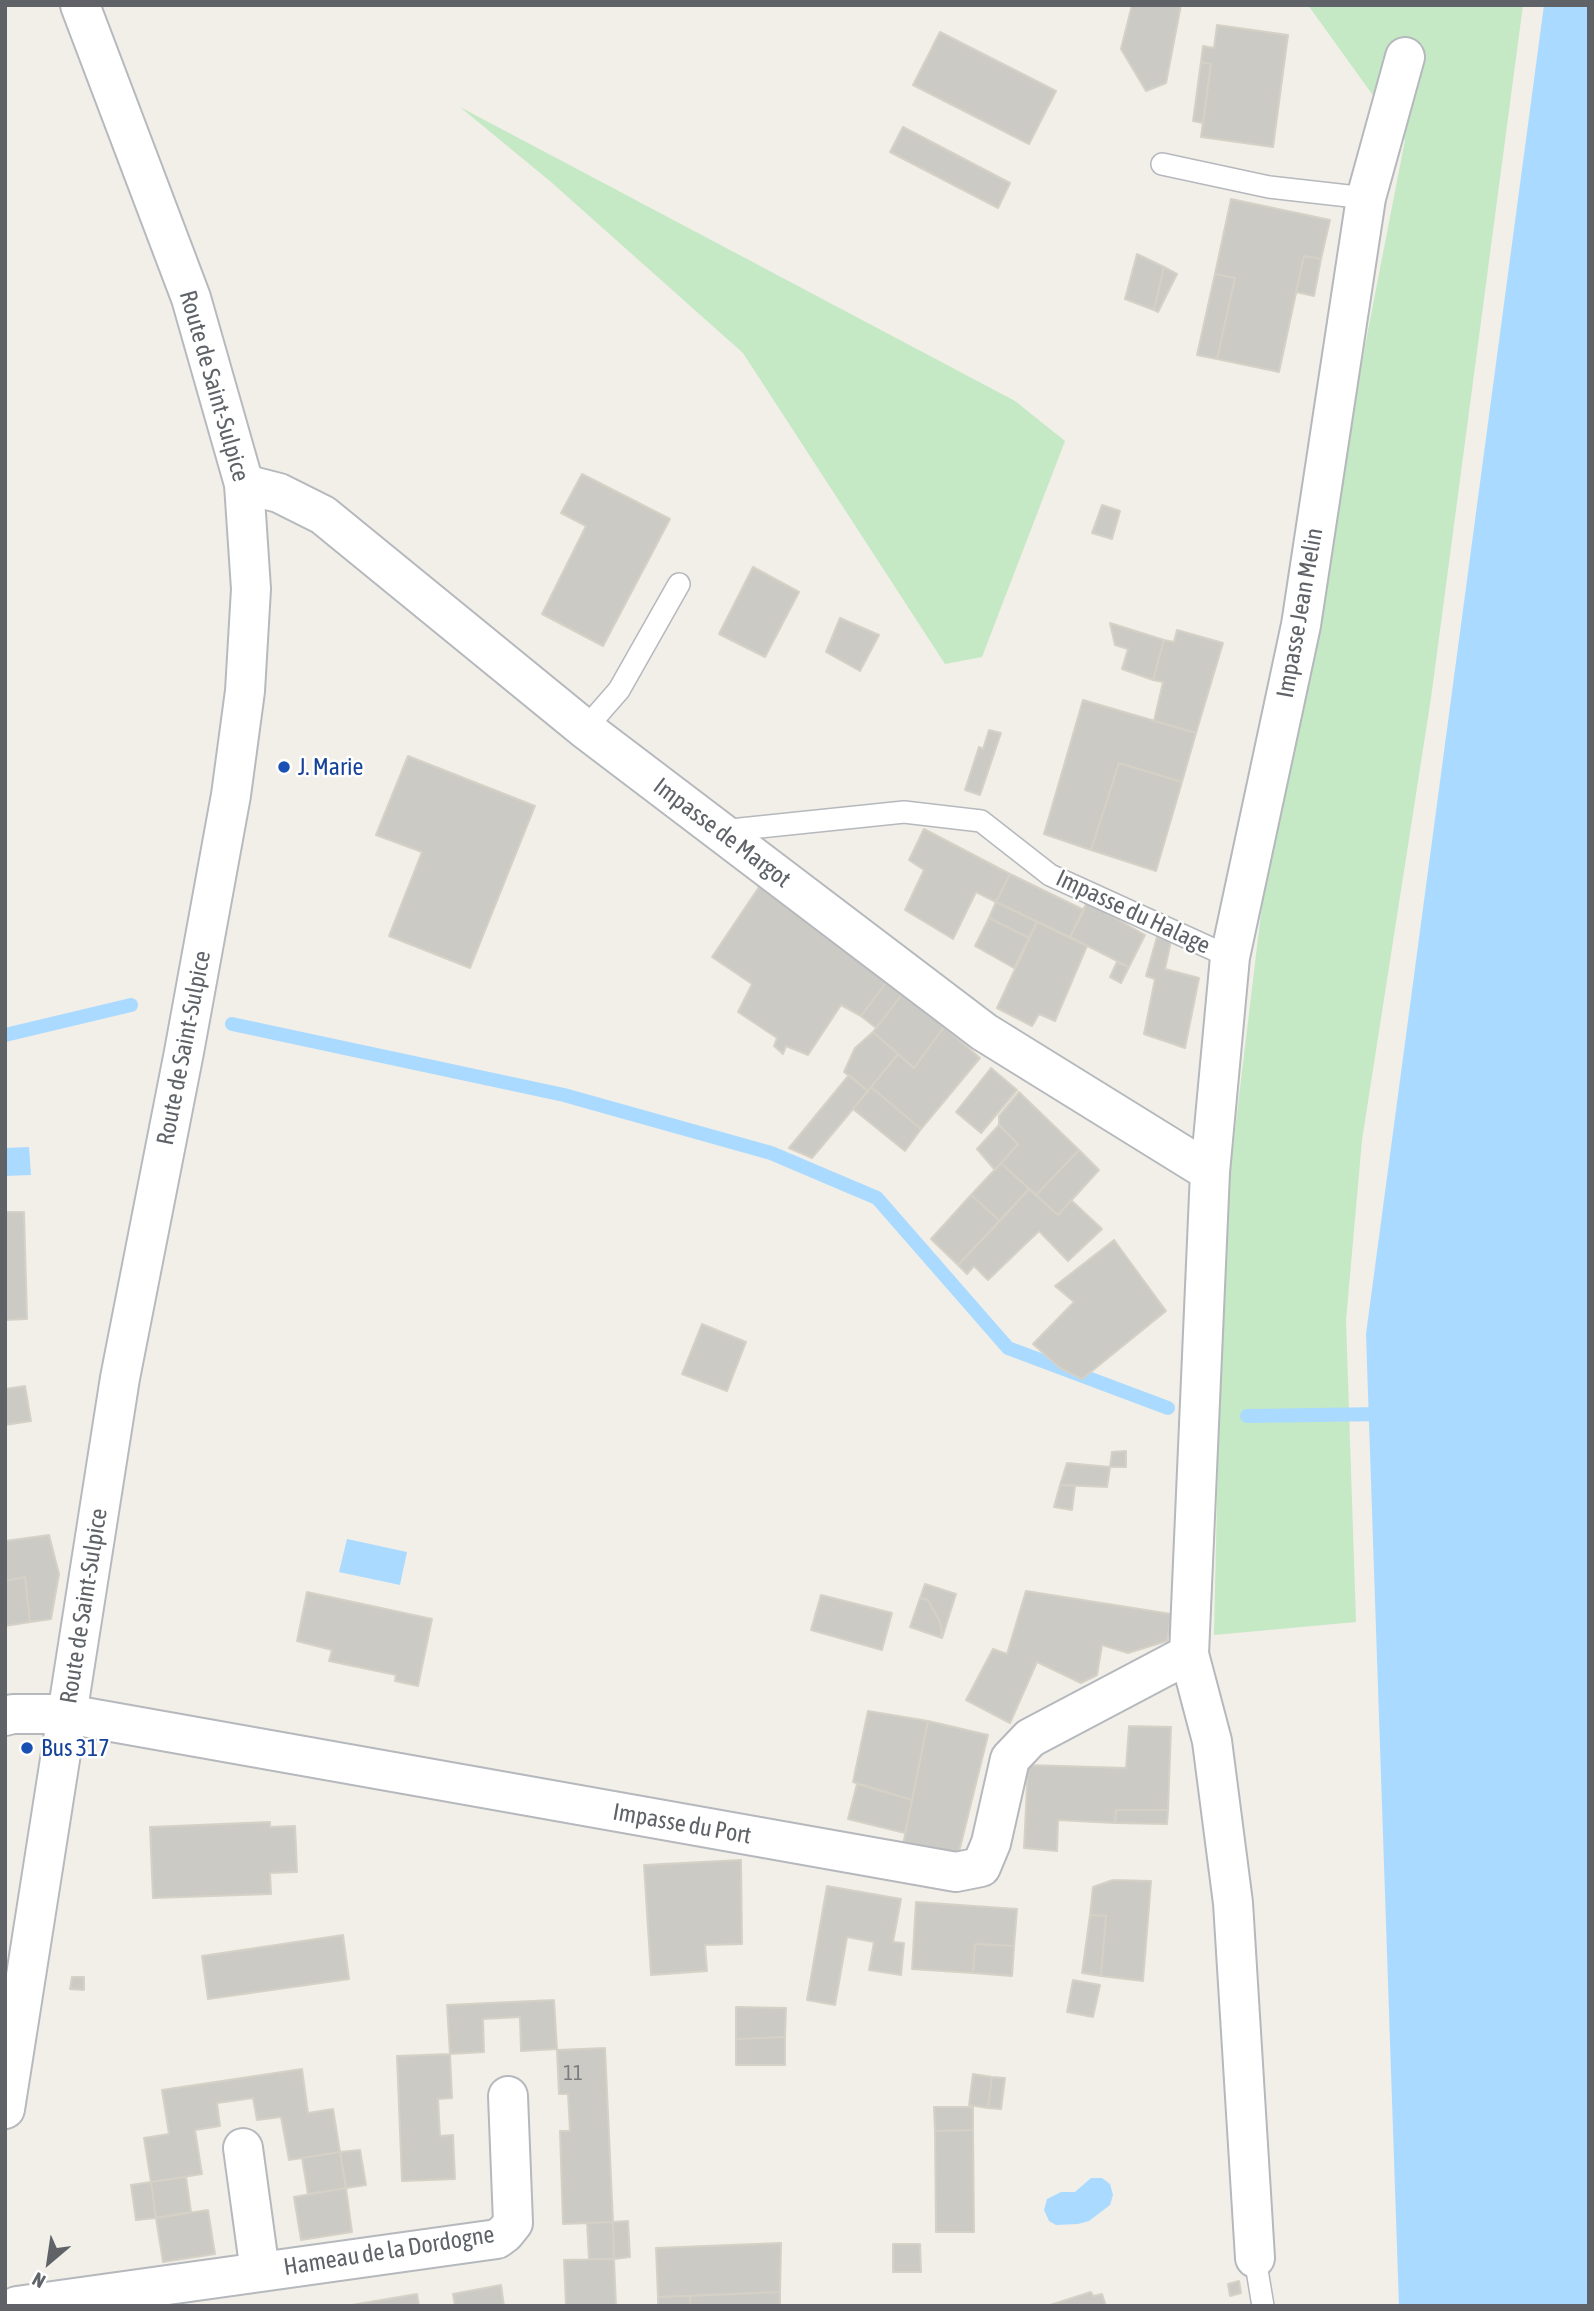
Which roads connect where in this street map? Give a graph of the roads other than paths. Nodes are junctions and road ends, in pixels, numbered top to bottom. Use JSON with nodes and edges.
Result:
{"nodes":[{"id":1,"x":80,"y":5,"type":"edge"},
{"id":2,"x":1405,"y":57,"type":"dead end"},
{"id":3,"x":1162,"y":164,"type":"dead end"},
{"id":4,"x":1366,"y":198,"type":"junction"},
{"id":5,"x":244,"y":484,"type":"junction"},
{"id":6,"x":679,"y":584,"type":"dead end"},
{"id":7,"x":585,"y":729,"type":"junction"},
{"id":8,"x":719,"y":831,"type":"junction"},
{"id":9,"x":1230,"y":957,"type":"junction"},
{"id":10,"x":1210,"y":1172,"type":"junction"},
{"id":11,"x":1189,"y":1654,"type":"junction"},
{"id":12,"x":67,"y":1714,"type":"junction"},
{"id":13,"x":5,"y":1716,"type":"edge"},
{"id":14,"x":508,"y":2096,"type":"dead end"},
{"id":15,"x":5,"y":2109,"type":"edge"},
{"id":16,"x":243,"y":2148,"type":"dead end"},
{"id":17,"x":1255,"y":2258,"type":"joint"},
{"id":18,"x":260,"y":2272,"type":"junction"},
{"id":19,"x":18,"y":2306,"type":"edge"},
{"id":20,"x":1263,"y":2306,"type":"edge"}],
"edges":[{"from":1,"to":5,"type":"street","name":"Route de Saint-Sulpice"},
{"from":2,"to":4,"type":"street","name":"Impasse Jean Melin"},
{"from":3,"to":4,"type":"lane"},
{"from":4,"to":9,"type":"street","name":"Impasse Jean Melin"},
{"from":5,"to":7,"type":"street","name":"Impasse de Margot"},
{"from":5,"to":12,"type":"street","name":"Route de Saint-Sulpice"},
{"from":6,"to":7,"type":"lane"},
{"from":7,"to":8,"type":"street","name":"Impasse de Margot"},
{"from":8,"to":9,"type":"lane","name":"Impasse du Halage"},
{"from":8,"to":10,"type":"street","name":"Impasse de Margot"},
{"from":9,"to":10,"type":"street","name":"Impasse Jean Melin"},
{"from":10,"to":11,"type":"street","name":"Impasse Jean Melin"},
{"from":11,"to":12,"type":"street","name":"Impasse du Port"},
{"from":11,"to":17,"type":"street","name":"Impasse Jean Melin"},
{"from":12,"to":13,"type":"street"},
{"from":12,"to":15,"type":"street","name":"Route de Saint-Sulpice"},
{"from":14,"to":18,"type":"street","name":"Hameau de la Dordogne"},
{"from":16,"to":18,"type":"street","name":"Hameau de la Dordogne"},
{"from":17,"to":20,"type":"lane"},
{"from":18,"to":19,"type":"street","name":"Hameau de la Dordogne"}]}
